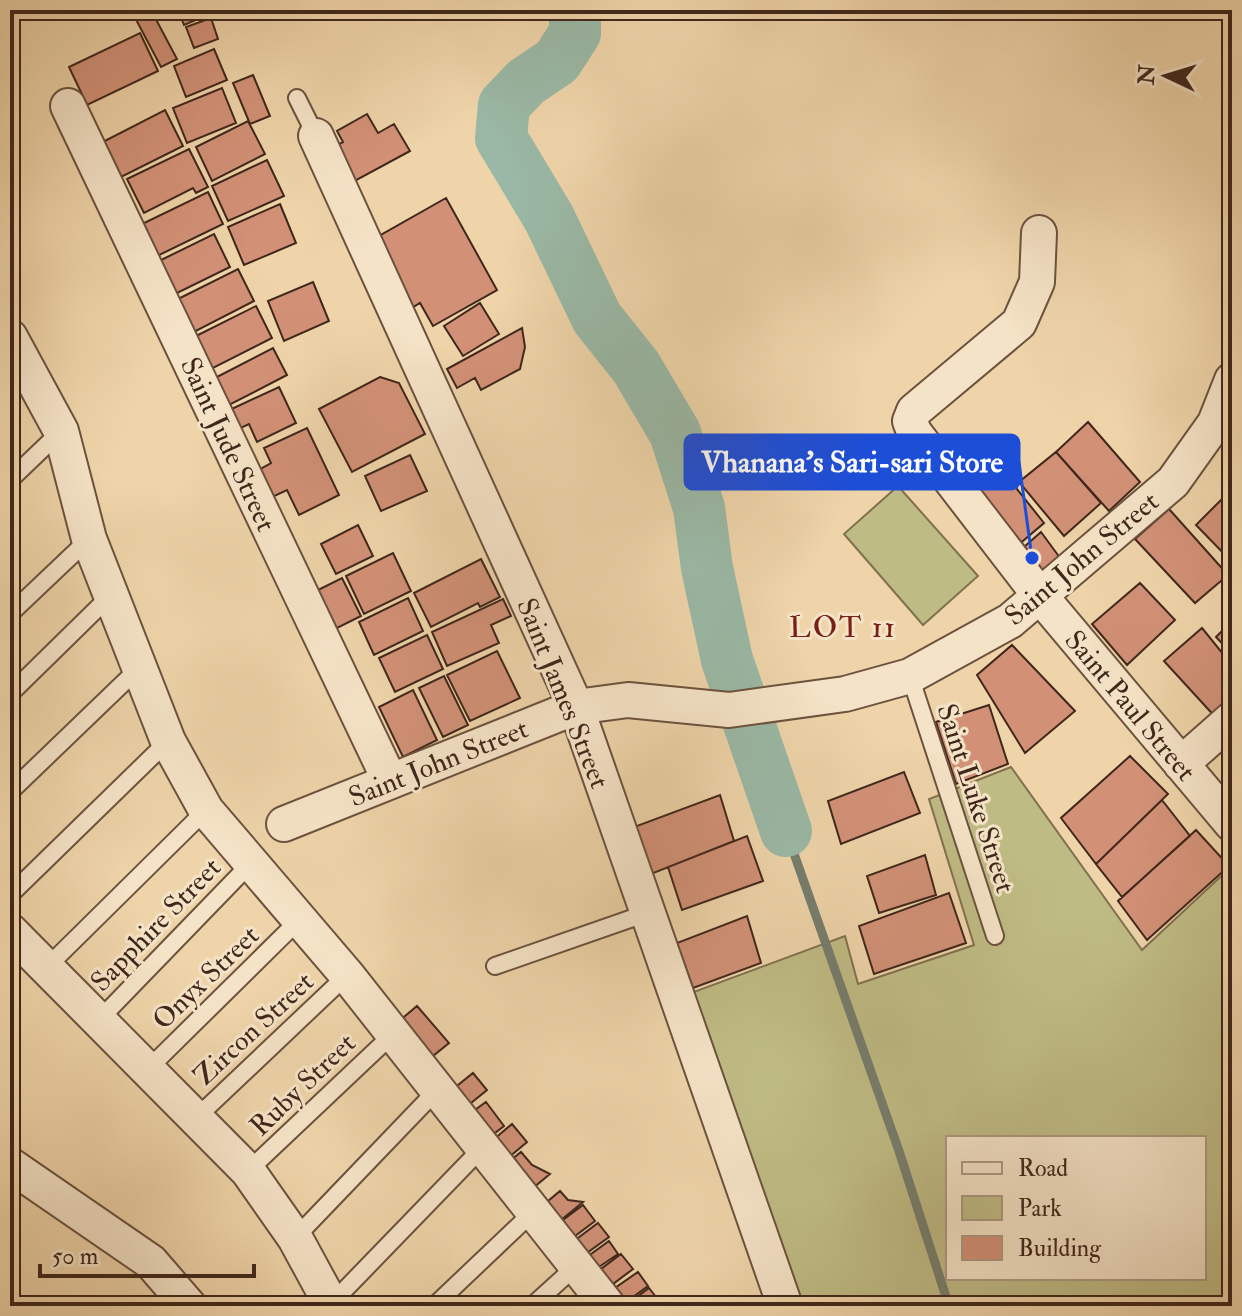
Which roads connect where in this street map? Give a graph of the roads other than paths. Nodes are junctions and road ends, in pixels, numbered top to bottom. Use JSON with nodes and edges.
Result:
{"nodes":[{"id":1,"x":297,"y":98,"type":"dead end"},
{"id":2,"x":68,"y":106,"type":"dead end"},
{"id":3,"x":316,"y":136,"type":"joint"},
{"id":4,"x":1039,"y":233,"type":"dead end"},
{"id":5,"x":10,"y":337,"type":"edge"},
{"id":6,"x":19,"y":378,"type":"edge"},
{"id":7,"x":1232,"y":380,"type":"edge"},
{"id":8,"x":61,"y":431,"type":"junction"},
{"id":9,"x":10,"y":480,"type":"edge"},
{"id":10,"x":89,"y":539,"type":"junction"},
{"id":11,"x":112,"y":593,"type":"junction"},
{"id":12,"x":1041,"y":597,"type":"junction"},
{"id":13,"x":10,"y":614,"type":"edge"},
{"id":14,"x":141,"y":666,"type":"junction"},
{"id":15,"x":910,"y":676,"type":"junction"},
{"id":16,"x":10,"y":694,"type":"edge"},
{"id":17,"x":576,"y":707,"type":"junction"},
{"id":18,"x":1232,"y":719,"type":"edge"},
{"id":19,"x":168,"y":741,"type":"junction"},
{"id":20,"x":1181,"y":764,"type":"junction"},
{"id":21,"x":390,"y":781,"type":"junction"},
{"id":22,"x":10,"y":792,"type":"edge"},
{"id":23,"x":206,"y":810,"type":"junction"},
{"id":24,"x":284,"y":824,"type":"dead end"},
{"id":25,"x":1232,"y":824,"type":"edge"},
{"id":26,"x":252,"y":862,"type":"junction"},
{"id":27,"x":10,"y":895,"type":"edge"},
{"id":28,"x":650,"y":912,"type":"junction"},
{"id":29,"x":300,"y":919,"type":"junction"},
{"id":30,"x":10,"y":931,"type":"edge"},
{"id":31,"x":995,"y":936,"type":"dead end"},
{"id":32,"x":495,"y":966,"type":"dead end"},
{"id":33,"x":45,"y":969,"type":"junction"},
{"id":34,"x":347,"y":975,"type":"junction"},
{"id":35,"x":97,"y":1022,"type":"junction"},
{"id":36,"x":393,"y":1034,"type":"junction"},
{"id":37,"x":146,"y":1071,"type":"junction"},
{"id":38,"x":437,"y":1090,"type":"junction"},
{"id":39,"x":195,"y":1119,"type":"junction"},
{"id":40,"x":482,"y":1148,"type":"junction"},
{"id":41,"x":10,"y":1165,"type":"edge"},
{"id":42,"x":248,"y":1171,"type":"junction"},
{"id":43,"x":533,"y":1212,"type":"junction"},
{"id":44,"x":295,"y":1238,"type":"junction"},
{"id":45,"x":576,"y":1266,"type":"junction"},
{"id":46,"x":332,"y":1305,"type":"edge"},
{"id":47,"x":189,"y":1306,"type":"edge"},
{"id":48,"x":434,"y":1306,"type":"edge"},
{"id":49,"x":532,"y":1306,"type":"edge"},
{"id":50,"x":608,"y":1306,"type":"edge"},
{"id":51,"x":785,"y":1306,"type":"edge"}],
"edges":[{"from":1,"to":3,"type":"lane","name":"Saint James Street"},
{"from":2,"to":21,"type":"street","name":"Saint Jude Street"},
{"from":3,"to":17,"type":"street","name":"Saint James Street"},
{"from":4,"to":12,"type":"street","name":"Saint Paul Street"},
{"from":5,"to":6,"type":"street"},
{"from":6,"to":8,"type":"street"},
{"from":7,"to":12,"type":"street","name":"Saint John Street"},
{"from":8,"to":9,"type":"lane"},
{"from":8,"to":10,"type":"street"},
{"from":10,"to":11,"type":"street"},
{"from":10,"to":13,"type":"lane"},
{"from":11,"to":14,"type":"street"},
{"from":11,"to":16,"type":"lane"},
{"from":12,"to":15,"type":"street","name":"Saint John Street"},
{"from":12,"to":20,"type":"street","name":"Saint Paul Street"},
{"from":14,"to":19,"type":"street"},
{"from":14,"to":22,"type":"lane"},
{"from":15,"to":17,"type":"street","name":"Saint John Street"},
{"from":15,"to":31,"type":"lane","name":"Saint Luke Street"},
{"from":17,"to":21,"type":"street","name":"Saint John Street"},
{"from":17,"to":28,"type":"street","name":"Saint James Street"},
{"from":18,"to":20,"type":"street"},
{"from":19,"to":23,"type":"street"},
{"from":19,"to":27,"type":"lane"},
{"from":20,"to":25,"type":"street","name":"Saint Paul Street"},
{"from":21,"to":24,"type":"street","name":"Saint John Street"},
{"from":23,"to":26,"type":"street"},
{"from":23,"to":33,"type":"lane"},
{"from":26,"to":29,"type":"street"},
{"from":26,"to":35,"type":"lane","name":"Sapphire Street"},
{"from":28,"to":32,"type":"lane"},
{"from":28,"to":51,"type":"street","name":"Saint James Street"},
{"from":29,"to":34,"type":"street"},
{"from":29,"to":37,"type":"lane","name":"Onyx Street"},
{"from":30,"to":33,"type":"street"},
{"from":33,"to":35,"type":"street"},
{"from":34,"to":36,"type":"street"},
{"from":34,"to":39,"type":"lane","name":"Zircon Street"},
{"from":35,"to":37,"type":"street"},
{"from":36,"to":38,"type":"street"},
{"from":36,"to":42,"type":"lane","name":"Ruby Street"},
{"from":37,"to":39,"type":"street"},
{"from":38,"to":40,"type":"street"},
{"from":38,"to":44,"type":"lane"},
{"from":39,"to":42,"type":"street"},
{"from":40,"to":43,"type":"street"},
{"from":40,"to":46,"type":"lane"},
{"from":41,"to":47,"type":"street"},
{"from":42,"to":44,"type":"street"},
{"from":43,"to":45,"type":"street"},
{"from":43,"to":48,"type":"lane"},
{"from":44,"to":46,"type":"street"},
{"from":45,"to":49,"type":"lane"},
{"from":45,"to":50,"type":"street"}]}
